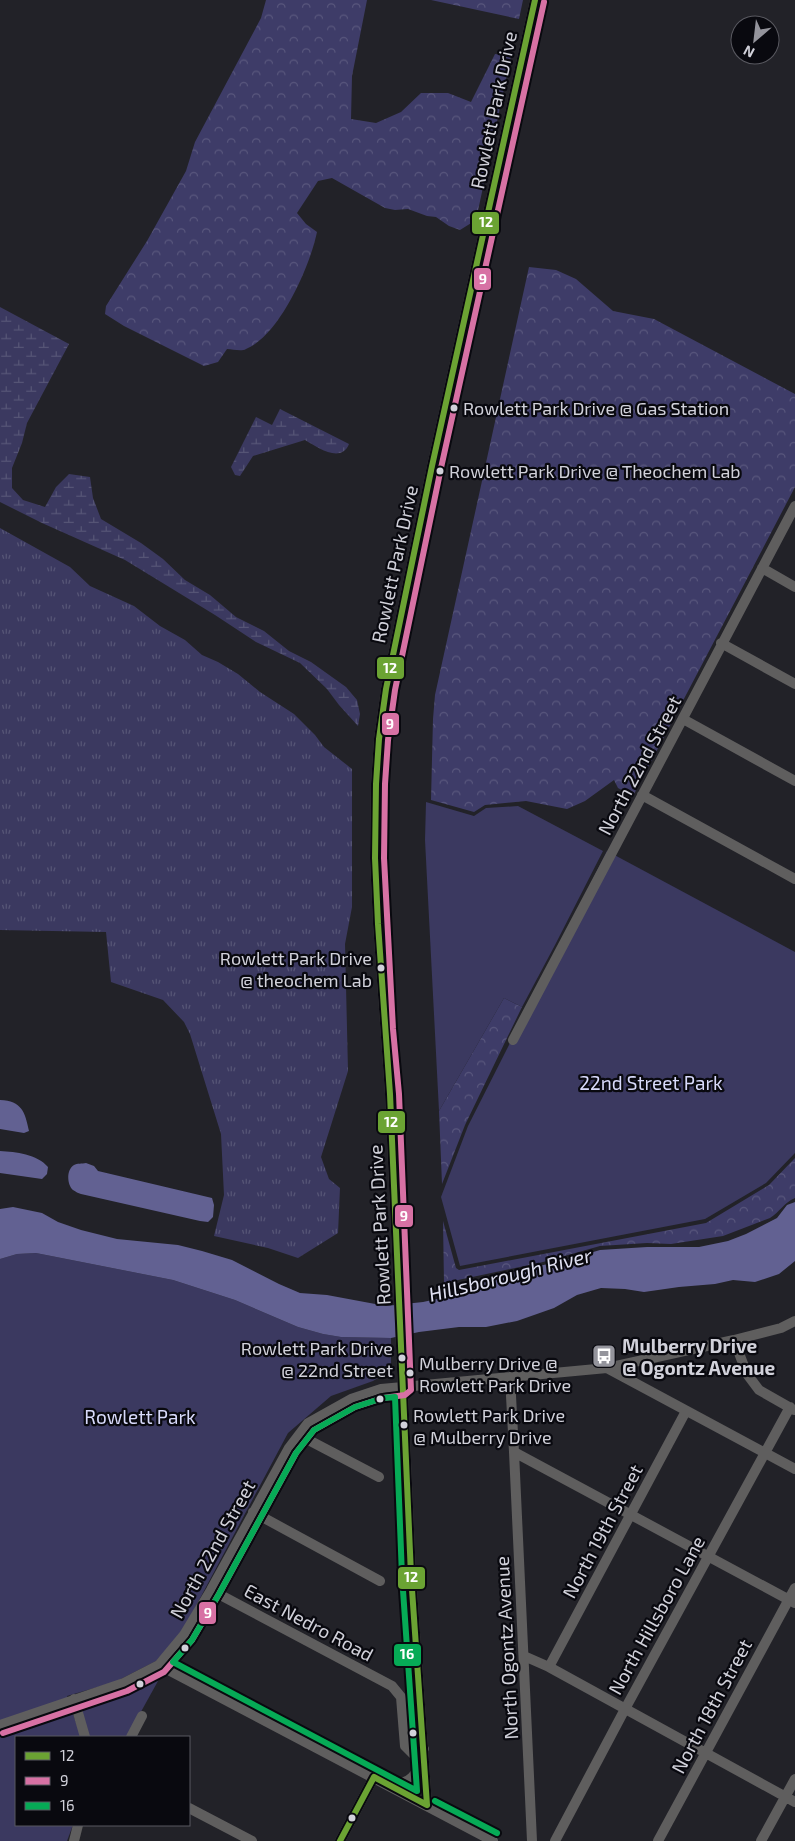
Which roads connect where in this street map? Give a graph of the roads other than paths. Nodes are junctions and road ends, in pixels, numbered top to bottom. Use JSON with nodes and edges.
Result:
{"nodes":[{"id":1,"x":535,"y":0,"type":"edge"},
{"id":2,"x":795,"y":506,"type":"edge"},
{"id":3,"x":762,"y":568,"type":"junction"},
{"id":4,"x":795,"y":586,"type":"edge"},
{"id":5,"x":721,"y":644,"type":"junction"},
{"id":6,"x":795,"y":684,"type":"edge"},
{"id":7,"x":683,"y":719,"type":"junction"},
{"id":8,"x":795,"y":781,"type":"edge"},
{"id":9,"x":642,"y":795,"type":"junction"},
{"id":10,"x":795,"y":879,"type":"edge"},
{"id":11,"x":513,"y":1040,"type":"dead end"},
{"id":12,"x":795,"y":1321,"type":"edge"},
{"id":13,"x":734,"y":1340,"type":"junction"},
{"id":14,"x":607,"y":1368,"type":"junction"},
{"id":15,"x":510,"y":1377,"type":"junction"},
{"id":16,"x":403,"y":1387,"type":"junction"},
{"id":17,"x":793,"y":1409,"type":"edge"},
{"id":18,"x":686,"y":1411,"type":"junction"},
{"id":19,"x":299,"y":1435,"type":"junction"},
{"id":20,"x":514,"y":1452,"type":"junction"},
{"id":21,"x":765,"y":1453,"type":"junction"},
{"id":22,"x":795,"y":1469,"type":"edge"},
{"id":23,"x":379,"y":1477,"type":"dead end"},
{"id":24,"x":253,"y":1512,"type":"junction"},
{"id":25,"x":630,"y":1514,"type":"junction"},
{"id":26,"x":709,"y":1555,"type":"junction"},
{"id":27,"x":380,"y":1581,"type":"dead end"},
{"id":28,"x":795,"y":1588,"type":"edge"},
{"id":29,"x":211,"y":1590,"type":"junction"},
{"id":30,"x":792,"y":1601,"type":"edge"},
{"id":31,"x":524,"y":1656,"type":"junction"},
{"id":32,"x":160,"y":1665,"type":"junction"},
{"id":33,"x":549,"y":1667,"type":"junction"},
{"id":34,"x":74,"y":1699,"type":"junction"},
{"id":35,"x":625,"y":1709,"type":"junction"},
{"id":36,"x":142,"y":1716,"type":"dead end"},
{"id":37,"x":0,"y":1725,"type":"edge"},
{"id":38,"x":85,"y":1736,"type":"edge"},
{"id":39,"x":132,"y":1736,"type":"edge"},
{"id":40,"x":424,"y":1749,"type":"junction"},
{"id":41,"x":706,"y":1753,"type":"junction"},
{"id":42,"x":374,"y":1777,"type":"junction"},
{"id":43,"x":795,"y":1779,"type":"edge"},
{"id":44,"x":387,"y":1784,"type":"junction"},
{"id":45,"x":790,"y":1799,"type":"edge"},
{"id":46,"x":427,"y":1804,"type":"junction"},
{"id":47,"x":190,"y":1809,"type":"edge"},
{"id":48,"x":78,"y":1826,"type":"edge"},
{"id":49,"x":74,"y":1841,"type":"edge"},
{"id":50,"x":252,"y":1841,"type":"edge"},
{"id":51,"x":340,"y":1841,"type":"edge"},
{"id":52,"x":493,"y":1841,"type":"edge"},
{"id":53,"x":532,"y":1841,"type":"edge"},
{"id":54,"x":555,"y":1841,"type":"edge"},
{"id":55,"x":658,"y":1841,"type":"edge"},
{"id":56,"x":762,"y":1841,"type":"edge"}],
"edges":[{"from":1,"to":16,"type":"street","name":"Rowlett Park Drive"},
{"from":2,"to":3,"type":"street","name":"North 22nd Street"},
{"from":3,"to":4,"type":"street"},
{"from":3,"to":5,"type":"street","name":"North 22nd Street"},
{"from":5,"to":6,"type":"street"},
{"from":5,"to":7,"type":"street","name":"North 22nd Street"},
{"from":7,"to":8,"type":"street"},
{"from":7,"to":9,"type":"street","name":"North 22nd Street"},
{"from":9,"to":10,"type":"street"},
{"from":9,"to":11,"type":"street","name":"North 22nd Street"},
{"from":12,"to":13,"type":"street","name":"North 22nd Street"},
{"from":13,"to":14,"type":"street","name":"North 22nd Street"},
{"from":13,"to":17,"type":"street"},
{"from":14,"to":15,"type":"street","name":"North 22nd Street"},
{"from":14,"to":18,"type":"street"},
{"from":15,"to":16,"type":"street","name":"North 22nd Street"},
{"from":15,"to":20,"type":"street","name":"North Ogontz Avenue"},
{"from":16,"to":19,"type":"street","name":"North 22nd Street"},
{"from":16,"to":40,"type":"street","name":"Rowlett Park Drive"},
{"from":17,"to":21,"type":"street","name":"North Hillsboro Lane"},
{"from":18,"to":21,"type":"street"},
{"from":18,"to":25,"type":"street","name":"North 19th Street"},
{"from":19,"to":23,"type":"street"},
{"from":19,"to":24,"type":"street","name":"North 22nd Street"},
{"from":20,"to":25,"type":"street"},
{"from":20,"to":31,"type":"street","name":"North Ogontz Avenue"},
{"from":21,"to":22,"type":"street"},
{"from":21,"to":26,"type":"street","name":"North Hillsboro Lane"},
{"from":24,"to":27,"type":"street"},
{"from":24,"to":29,"type":"street","name":"North 22nd Street"},
{"from":25,"to":26,"type":"street"},
{"from":25,"to":33,"type":"street","name":"North 19th Street"},
{"from":26,"to":30,"type":"street"},
{"from":26,"to":35,"type":"street","name":"North Hillsboro Lane"},
{"from":28,"to":30,"type":"street","name":"North 18th Street"},
{"from":29,"to":32,"type":"street","name":"North 22nd Street"},
{"from":29,"to":40,"type":"street","name":"East Nedro Road"},
{"from":30,"to":41,"type":"street","name":"North 18th Street"},
{"from":31,"to":33,"type":"street"},
{"from":31,"to":53,"type":"street","name":"North Ogontz Avenue"},
{"from":32,"to":34,"type":"street","name":"North 22nd Street"},
{"from":32,"to":42,"type":"street"},
{"from":33,"to":35,"type":"street"},
{"from":34,"to":37,"type":"street","name":"North 22nd Street"},
{"from":34,"to":38,"type":"street"},
{"from":35,"to":41,"type":"street"},
{"from":35,"to":54,"type":"street","name":"North Hillsboro Lane"},
{"from":36,"to":39,"type":"street"},
{"from":40,"to":44,"type":"street"},
{"from":40,"to":46,"type":"street","name":"Rowlett Park Drive"},
{"from":41,"to":45,"type":"street"},
{"from":41,"to":55,"type":"street","name":"North 18th Street"},
{"from":42,"to":44,"type":"street"},
{"from":42,"to":51,"type":"street"},
{"from":43,"to":45,"type":"street"},
{"from":44,"to":46,"type":"street"},
{"from":45,"to":56,"type":"street"},
{"from":46,"to":52,"type":"street"},
{"from":47,"to":50,"type":"street"},
{"from":48,"to":49,"type":"street"}]}
